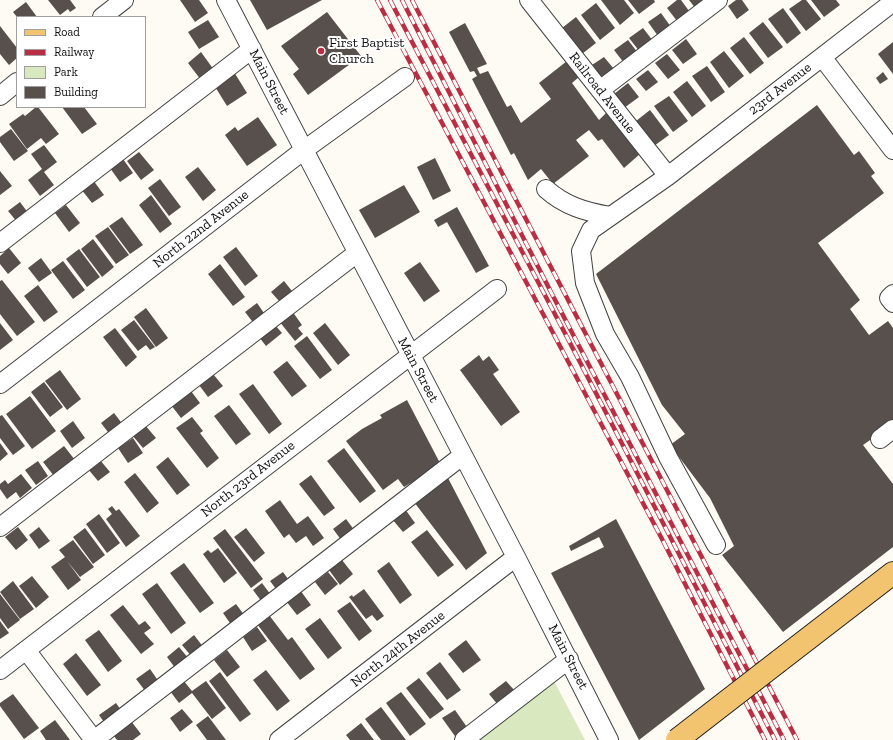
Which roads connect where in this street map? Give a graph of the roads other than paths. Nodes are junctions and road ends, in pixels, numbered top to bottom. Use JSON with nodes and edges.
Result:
{"nodes":[{"id":1,"x":124,"y":0,"type":"edge"},
{"id":2,"x":226,"y":0,"type":"edge"},
{"id":3,"x":718,"y":0,"type":"edge"},
{"id":4,"x":893,"y":2,"type":"edge"},
{"id":5,"x":538,"y":3,"type":"edge"},
{"id":6,"x":103,"y":16,"type":"edge"},
{"id":7,"x":252,"y":49,"type":"junction"},
{"id":8,"x":822,"y":57,"type":"junction"},
{"id":9,"x":405,"y":77,"type":"dead end"},
{"id":10,"x":16,"y":83,"type":"edge"},
{"id":11,"x":600,"y":90,"type":"junction"},
{"id":12,"x":0,"y":96,"type":"edge"},
{"id":13,"x":892,"y":146,"type":"edge"},
{"id":14,"x":304,"y":150,"type":"junction"},
{"id":15,"x":668,"y":176,"type":"junction"},
{"id":16,"x":546,"y":189,"type":"dead end"},
{"id":17,"x":610,"y":216,"type":"junction"},
{"id":18,"x":0,"y":243,"type":"edge"},
{"id":19,"x":357,"y":253,"type":"junction"},
{"id":20,"x":497,"y":288,"type":"dead end"},
{"id":21,"x":893,"y":294,"type":"edge"},
{"id":22,"x":893,"y":303,"type":"edge"},
{"id":23,"x":410,"y":355,"type":"junction"},
{"id":24,"x":0,"y":384,"type":"edge"},
{"id":25,"x":462,"y":456,"type":"junction"},
{"id":26,"x":0,"y":527,"type":"edge"},
{"id":27,"x":716,"y":545,"type":"dead end"},
{"id":28,"x":516,"y":557,"type":"junction"},
{"id":29,"x":893,"y":572,"type":"edge"},
{"id":30,"x":26,"y":650,"type":"junction"},
{"id":31,"x":569,"y":659,"type":"junction"},
{"id":32,"x":0,"y":670,"type":"edge"},
{"id":33,"x":94,"y":740,"type":"edge"},
{"id":34,"x":279,"y":740,"type":"edge"},
{"id":35,"x":464,"y":740,"type":"edge"},
{"id":36,"x":609,"y":740,"type":"edge"},
{"id":37,"x":677,"y":740,"type":"edge"}],
"edges":[{"from":1,"to":6,"type":"street"},
{"from":2,"to":7,"type":"street","name":"Main Street"},
{"from":3,"to":11,"type":"street"},
{"from":4,"to":8,"type":"street","name":"23rd Avenue"},
{"from":5,"to":11,"type":"street","name":"Railroad Avenue"},
{"from":7,"to":14,"type":"street","name":"Main Street"},
{"from":7,"to":18,"type":"street"},
{"from":8,"to":13,"type":"street"},
{"from":8,"to":15,"type":"street","name":"23rd Avenue"},
{"from":9,"to":14,"type":"street","name":"North 22nd Avenue"},
{"from":10,"to":12,"type":"street"},
{"from":11,"to":15,"type":"street","name":"Railroad Avenue"},
{"from":14,"to":19,"type":"street","name":"Main Street"},
{"from":14,"to":24,"type":"street","name":"North 22nd Avenue"},
{"from":15,"to":17,"type":"street","name":"23rd Avenue"},
{"from":16,"to":17,"type":"street"},
{"from":17,"to":27,"type":"street","name":"23rd Avenue"},
{"from":19,"to":23,"type":"street","name":"Main Street"},
{"from":19,"to":26,"type":"street"},
{"from":20,"to":23,"type":"street","name":"North 23rd Avenue"},
{"from":21,"to":22,"type":"street"},
{"from":23,"to":25,"type":"street","name":"Main Street"},
{"from":23,"to":30,"type":"street","name":"North 23rd Avenue"},
{"from":25,"to":28,"type":"street","name":"Main Street"},
{"from":25,"to":33,"type":"street"},
{"from":28,"to":31,"type":"street","name":"Main Street"},
{"from":28,"to":34,"type":"street","name":"North 24th Avenue"},
{"from":29,"to":37,"type":"main road","bridge":true},
{"from":30,"to":32,"type":"street","name":"North 23rd Avenue"},
{"from":30,"to":33,"type":"street"},
{"from":31,"to":35,"type":"street"},
{"from":31,"to":36,"type":"street","name":"Main Street"}]}
